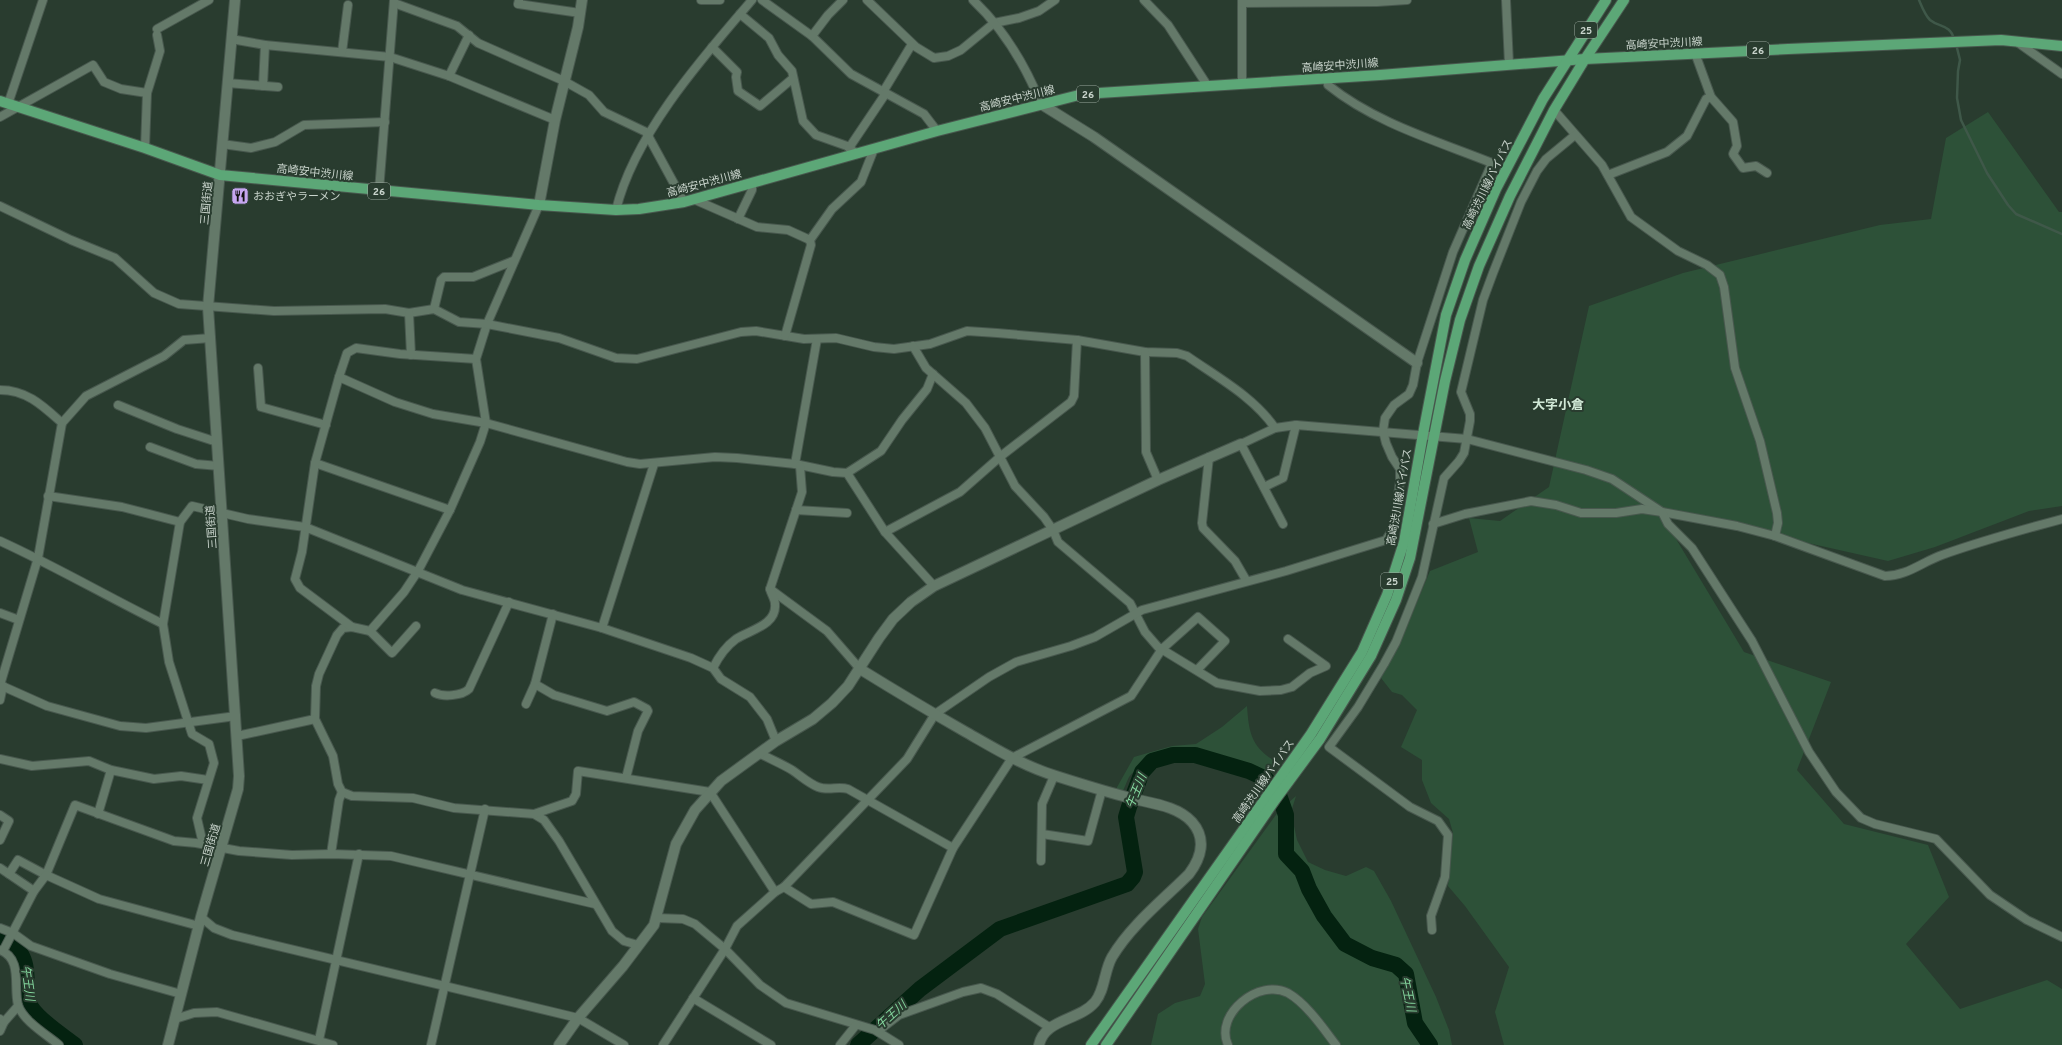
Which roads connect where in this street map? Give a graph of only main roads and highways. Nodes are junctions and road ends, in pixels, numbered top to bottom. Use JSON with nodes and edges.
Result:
{"nodes":[{"id":1,"x":1606,"y":0,"type":"edge"},
{"id":2,"x":1624,"y":0,"type":"edge"},
{"id":3,"x":2062,"y":46,"type":"edge"},
{"id":4,"x":1584,"y":59,"type":"junction"},
{"id":5,"x":1568,"y":60,"type":"junction"},
{"id":6,"x":8,"y":104,"type":"edge"},
{"id":7,"x":1091,"y":1045,"type":"edge"},
{"id":8,"x":1106,"y":1045,"type":"edge"}],
"edges":[{"from":1,"to":5,"type":"main road","name":"高崎渋川線バイパス","number":"25"},
{"from":2,"to":4,"type":"main road","name":"高崎渋川線バイパス","number":"25"},
{"from":3,"to":4,"type":"main road","name":"高崎安中渋川線","number":"26"},
{"from":4,"to":5,"type":"main road","name":"高崎安中渋川線","number":"26"},
{"from":4,"to":8,"type":"main road","name":"高崎渋川線バイパス","number":"25"},
{"from":5,"to":6,"type":"main road","name":"高崎安中渋川線","number":"26"},
{"from":5,"to":7,"type":"main road","name":"高崎渋川線バイパス","number":"25"}]}
